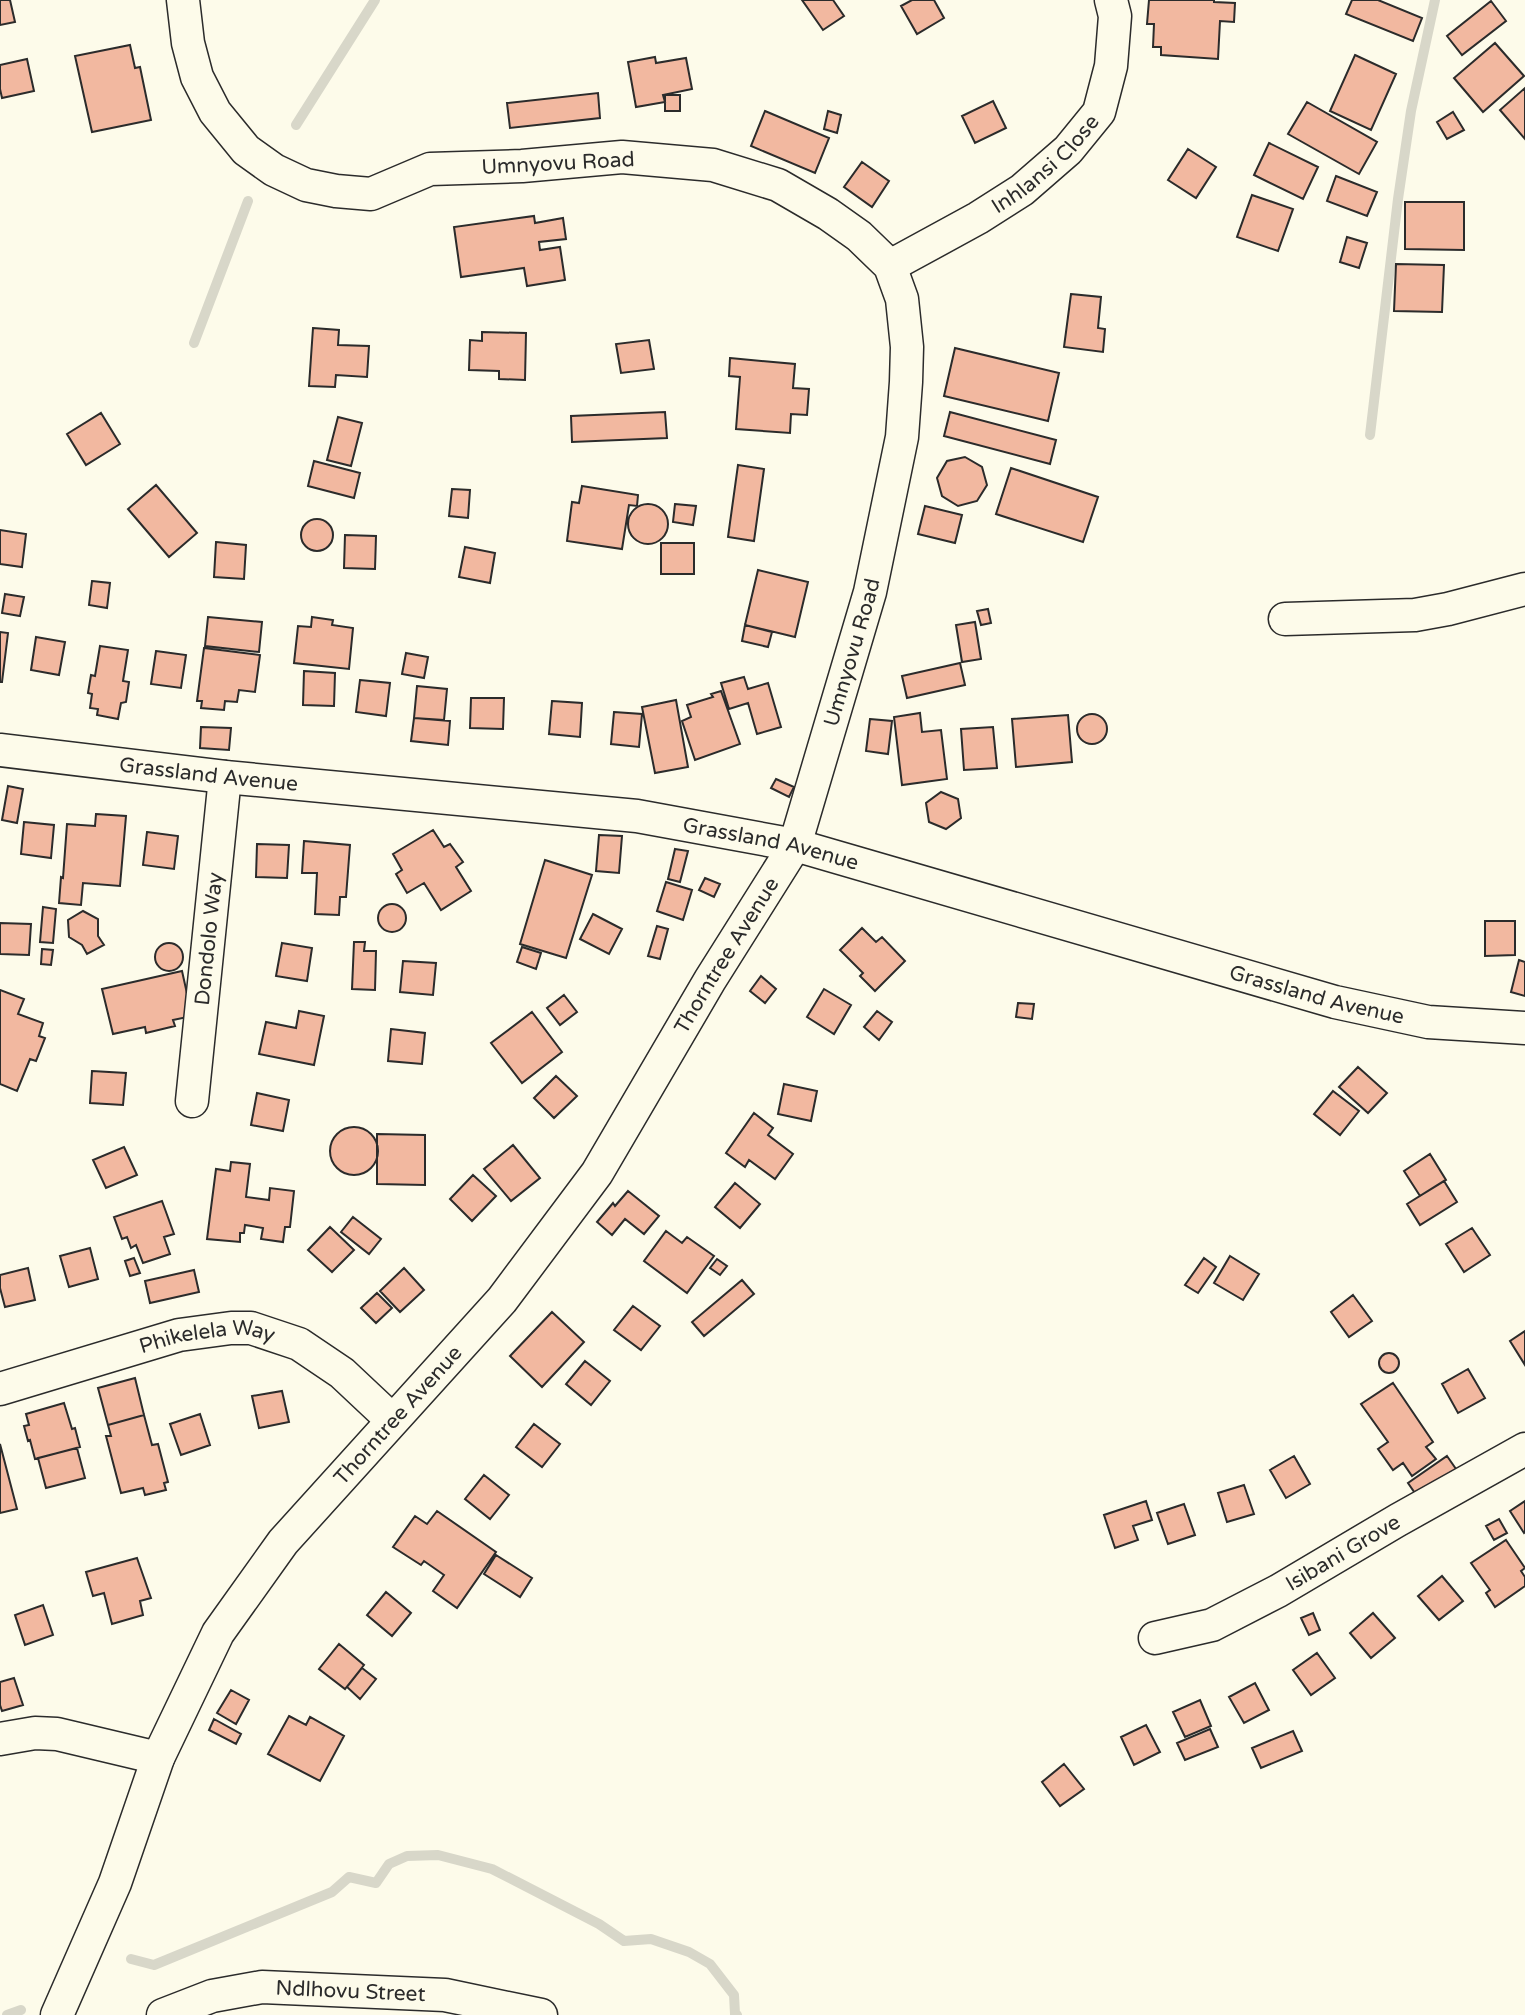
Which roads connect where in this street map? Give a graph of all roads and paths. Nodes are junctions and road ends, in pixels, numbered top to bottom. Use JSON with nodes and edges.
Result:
{"nodes":[{"id":1,"x":183,"y":0,"type":"edge"},
{"id":2,"x":1111,"y":0,"type":"edge"},
{"id":3,"x":890,"y":266,"type":"junction"},
{"id":4,"x":1525,"y":589,"type":"edge"},
{"id":5,"x":1285,"y":618,"type":"dead end"},
{"id":6,"x":0,"y":750,"type":"edge"},
{"id":7,"x":225,"y":777,"type":"junction"},
{"id":8,"x":795,"y":845,"type":"junction"},
{"id":9,"x":1525,"y":1028,"type":"edge"},
{"id":10,"x":192,"y":1101,"type":"dead end"},
{"id":11,"x":0,"y":1389,"type":"edge"},
{"id":12,"x":392,"y":1420,"type":"junction"},
{"id":13,"x":1525,"y":1449,"type":"edge"},
{"id":14,"x":1155,"y":1638,"type":"dead end"},
{"id":15,"x":0,"y":1739,"type":"edge"},
{"id":16,"x":158,"y":1758,"type":"junction"},
{"id":17,"x":57,"y":2015,"type":"edge"},
{"id":18,"x":163,"y":2015,"type":"edge"},
{"id":19,"x":541,"y":2015,"type":"edge"}],
"edges":[{"from":1,"to":3,"type":"street","name":"Umnyovu Road"},
{"from":2,"to":3,"type":"street","name":"Inhlansi Close"},
{"from":3,"to":8,"type":"street","name":"Umnyovu Road"},
{"from":4,"to":5,"type":"street"},
{"from":6,"to":7,"type":"street","name":"Grassland Avenue"},
{"from":7,"to":8,"type":"street","name":"Grassland Avenue"},
{"from":7,"to":10,"type":"street","name":"Dondolo Way"},
{"from":8,"to":9,"type":"street","name":"Grassland Avenue"},
{"from":8,"to":12,"type":"street","name":"Thorntree Avenue"},
{"from":11,"to":12,"type":"street","name":"Phikelela Way"},
{"from":12,"to":16,"type":"street","name":"Thorntree Avenue"},
{"from":13,"to":14,"type":"street","name":"Isibani Grove"},
{"from":15,"to":16,"type":"street"},
{"from":16,"to":17,"type":"street","name":"Thorntree Avenue"},
{"from":18,"to":19,"type":"street","name":"Ndlhovu Street"}]}
